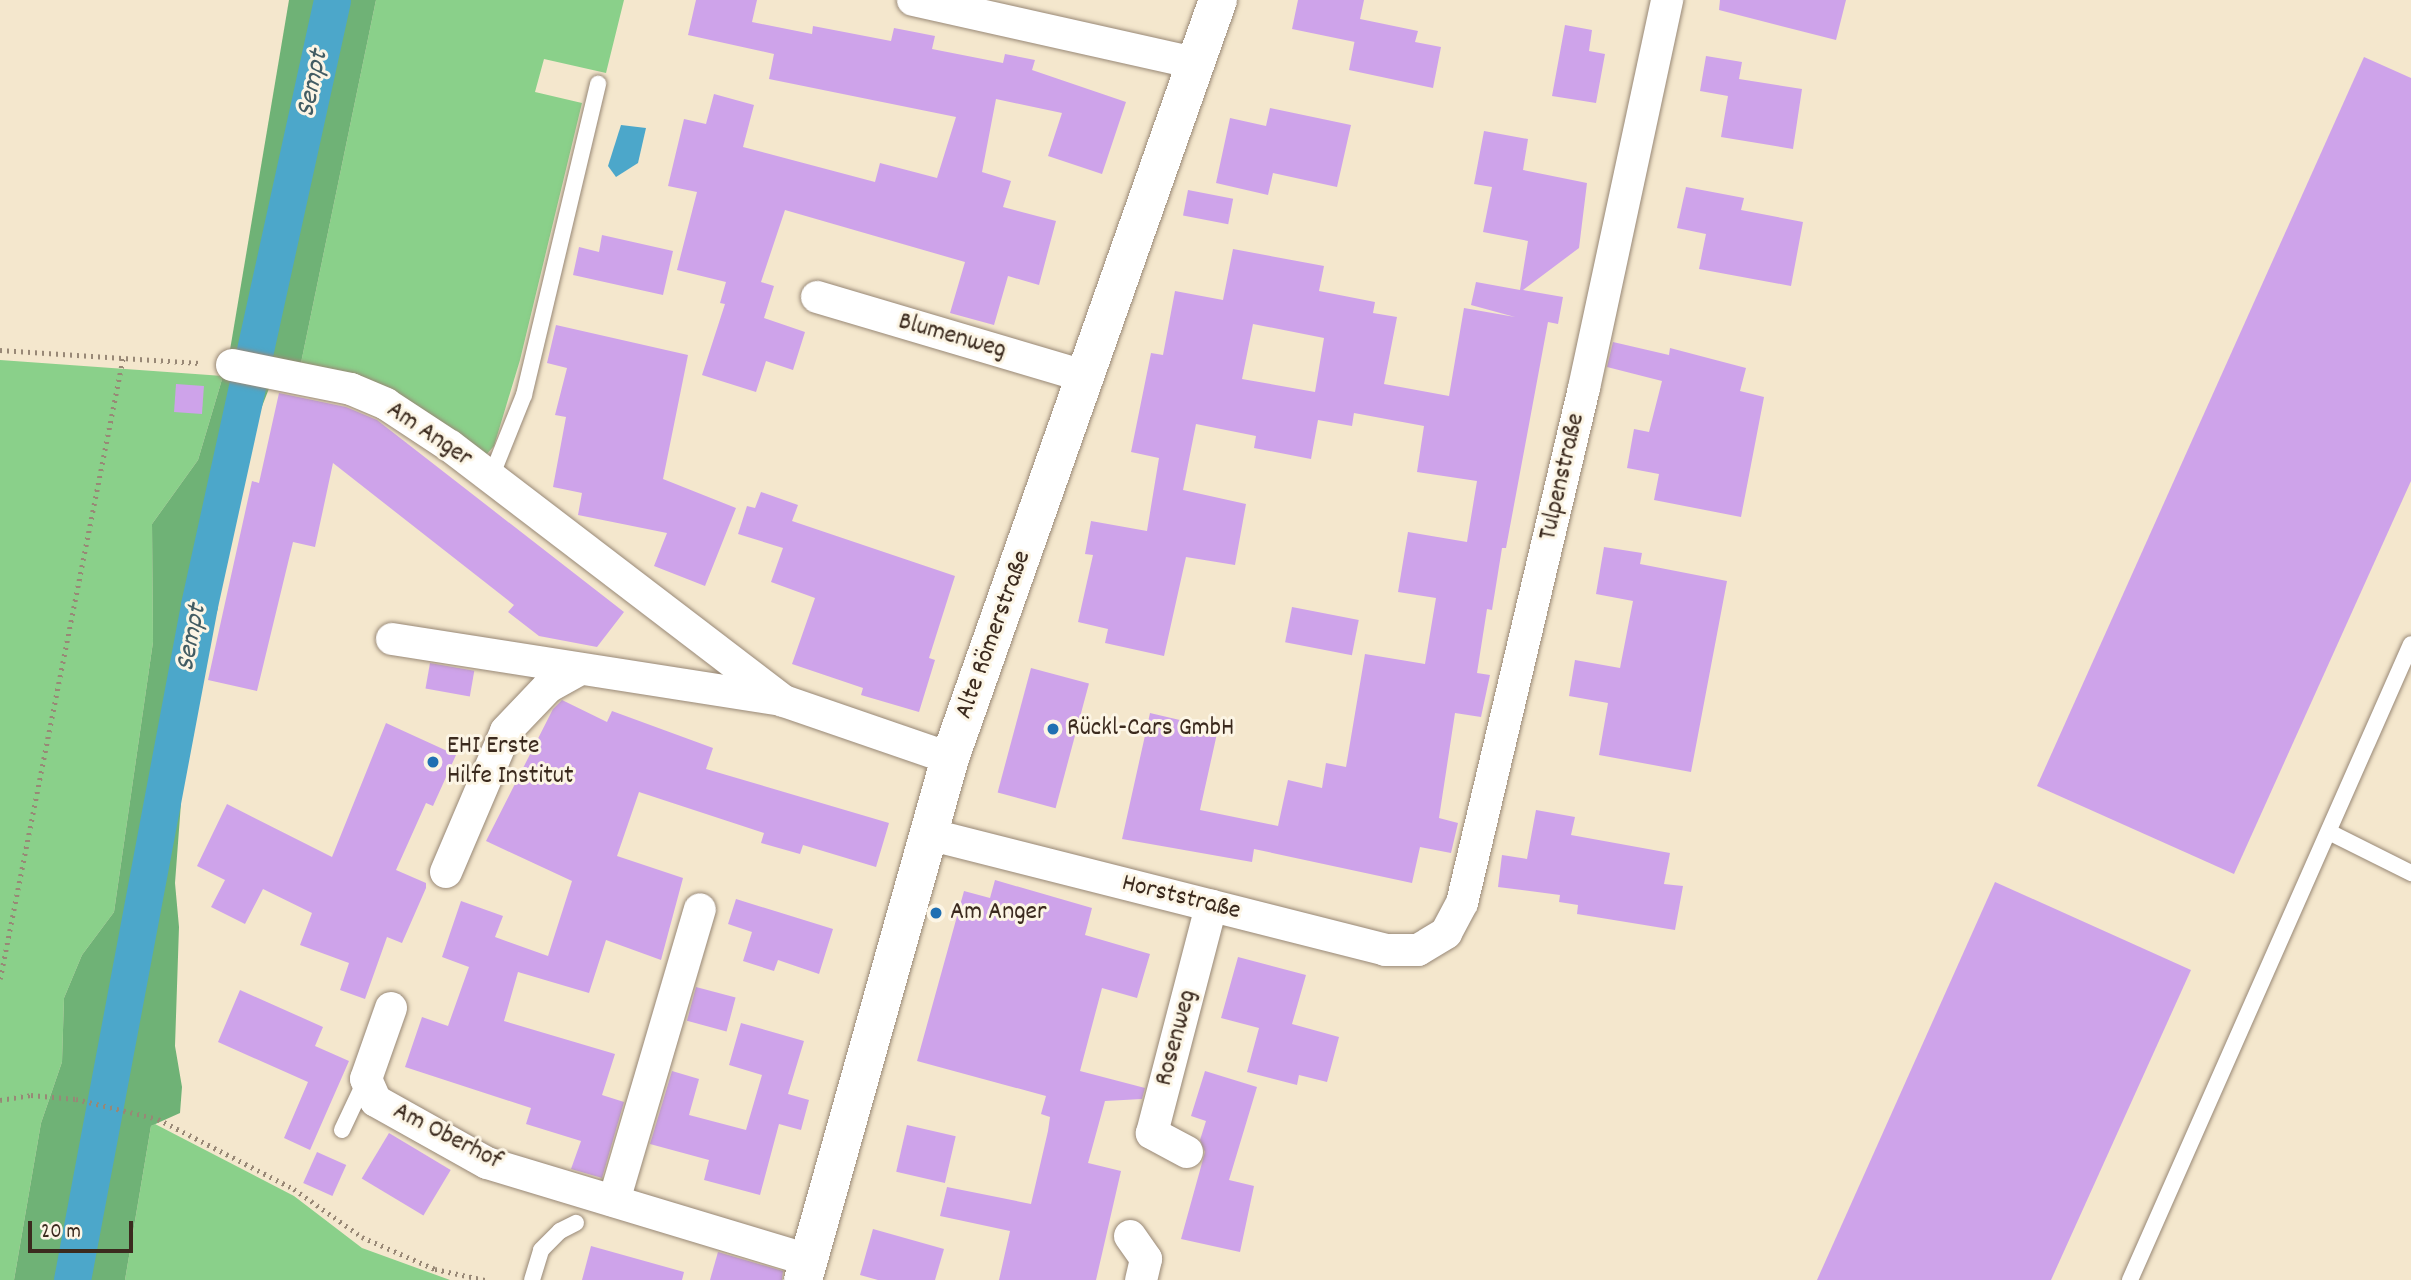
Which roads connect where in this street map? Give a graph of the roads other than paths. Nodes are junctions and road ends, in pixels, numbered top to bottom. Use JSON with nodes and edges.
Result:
{"nodes":[{"id":1,"x":913,"y":0,"type":"edge"},
{"id":2,"x":1218,"y":0,"type":"edge"},
{"id":3,"x":1667,"y":0,"type":"edge"},
{"id":4,"x":1196,"y":63,"type":"junction"},
{"id":5,"x":598,"y":84,"type":"dead end"},
{"id":6,"x":817,"y":298,"type":"dead end"},
{"id":7,"x":232,"y":365,"type":"road end"},
{"id":8,"x":1087,"y":377,"type":"junction"},
{"id":9,"x":491,"y":477,"type":"junction"},
{"id":10,"x":392,"y":639,"type":"dead end"},
{"id":11,"x":2411,"y":644,"type":"edge"},
{"id":12,"x":580,"y":669,"type":"junction"},
{"id":13,"x":785,"y":701,"type":"junction"},
{"id":14,"x":950,"y":758,"type":"junction"},
{"id":15,"x":2329,"y":832,"type":"junction"},
{"id":16,"x":928,"y":834,"type":"junction"},
{"id":17,"x":446,"y":872,"type":"dead end"},
{"id":18,"x":2411,"y":873,"type":"edge"},
{"id":19,"x":1211,"y":906,"type":"junction"},
{"id":20,"x":700,"y":909,"type":"dead end"},
{"id":21,"x":1433,"y":943,"type":"joint"},
{"id":22,"x":391,"y":1008,"type":"dead end"},
{"id":23,"x":366,"y":1079,"type":"junction"},
{"id":24,"x":342,"y":1130,"type":"dead end"},
{"id":25,"x":1187,"y":1152,"type":"dead end"},
{"id":26,"x":614,"y":1201,"type":"junction"},
{"id":27,"x":576,"y":1223,"type":"dead end"},
{"id":28,"x":1130,"y":1236,"type":"dead end"},
{"id":29,"x":806,"y":1270,"type":"edge"},
{"id":30,"x":532,"y":1280,"type":"edge"},
{"id":31,"x":1141,"y":1280,"type":"edge"},
{"id":32,"x":2130,"y":1280,"type":"edge"}],
"edges":[{"from":1,"to":4,"type":"street"},
{"from":2,"to":4,"type":"main road","name":"Alte Römerstraße"},
{"from":3,"to":21,"type":"street","name":"Tulpenstraße"},
{"from":4,"to":8,"type":"main road","name":"Alte Römerstraße"},
{"from":5,"to":9,"type":"lane"},
{"from":6,"to":8,"type":"street","name":"Blumenweg"},
{"from":7,"to":9,"type":"street","name":"Am Anger"},
{"from":8,"to":14,"type":"main road","name":"Alte Römerstraße"},
{"from":9,"to":13,"type":"street","name":"Am Anger"},
{"from":10,"to":12,"type":"street","name":"Am Anger"},
{"from":11,"to":15,"type":"lane"},
{"from":12,"to":13,"type":"street","name":"Am Anger"},
{"from":12,"to":17,"type":"street"},
{"from":13,"to":14,"type":"street","name":"Am Anger"},
{"from":14,"to":16,"type":"main road","name":"Alte Römerstraße"},
{"from":15,"to":18,"type":"lane"},
{"from":15,"to":32,"type":"lane"},
{"from":16,"to":19,"type":"street","name":"Horststraße"},
{"from":16,"to":29,"type":"main road","name":"Alte Römerstraße"},
{"from":19,"to":21,"type":"street","name":"Horststraße"},
{"from":19,"to":25,"type":"street","name":"Rosenweg"},
{"from":20,"to":26,"type":"street"},
{"from":22,"to":23,"type":"street"},
{"from":23,"to":24,"type":"lane"},
{"from":23,"to":26,"type":"street","name":"Am Oberhof"},
{"from":26,"to":29,"type":"street","name":"Am Oberhof"},
{"from":27,"to":30,"type":"lane"},
{"from":28,"to":31,"type":"street"}]}
